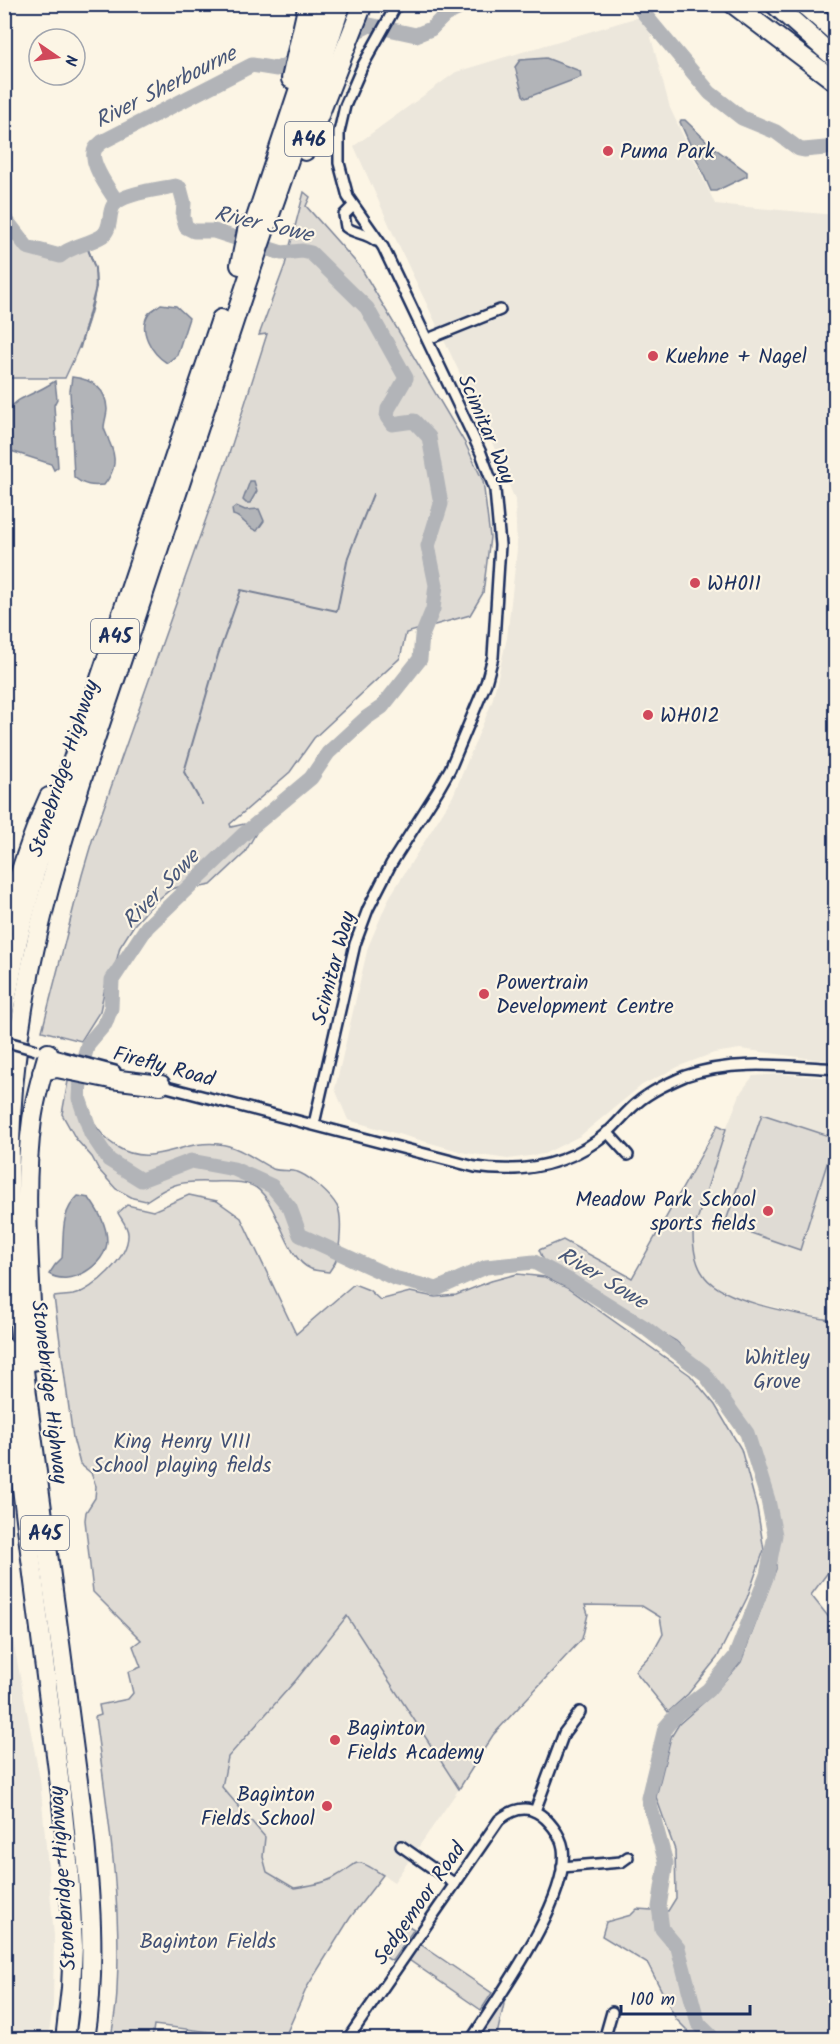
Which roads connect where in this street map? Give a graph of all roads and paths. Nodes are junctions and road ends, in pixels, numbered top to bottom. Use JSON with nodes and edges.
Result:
{"nodes":[{"id":1,"x":308,"y":4,"type":"edge"},
{"id":2,"x":327,"y":4,"type":"edge"},
{"id":3,"x":341,"y":4,"type":"edge"},
{"id":4,"x":363,"y":4,"type":"edge"},
{"id":5,"x":397,"y":4,"type":"edge"},
{"id":6,"x":733,"y":4,"type":"edge"},
{"id":7,"x":774,"y":4,"type":"edge"},
{"id":8,"x":802,"y":4,"type":"edge"},
{"id":9,"x":820,"y":4,"type":"edge"},
{"id":10,"x":836,"y":21,"type":"edge"},
{"id":11,"x":836,"y":33,"type":"edge"},
{"id":12,"x":307,"y":45,"type":"junction"},
{"id":13,"x":836,"y":59,"type":"edge"},
{"id":14,"x":836,"y":82,"type":"edge"},
{"id":15,"x":353,"y":206,"type":"junction"},
{"id":16,"x":260,"y":226,"type":"junction"},
{"id":17,"x":383,"y":247,"type":"junction"},
{"id":18,"x":251,"y":265,"type":"junction"},
{"id":19,"x":500,"y":310,"type":"dead end"},
{"id":20,"x":428,"y":339,"type":"junction"},
{"id":21,"x":84,"y":726,"type":"junction"},
{"id":22,"x":4,"y":926,"type":"edge"},
{"id":23,"x":4,"y":1011,"type":"edge"},
{"id":24,"x":4,"y":1041,"type":"edge"},
{"id":25,"x":49,"y":1060,"type":"junction"},
{"id":26,"x":836,"y":1069,"type":"edge"},
{"id":27,"x":160,"y":1085,"type":"joint"},
{"id":28,"x":314,"y":1124,"type":"junction"},
{"id":29,"x":607,"y":1132,"type":"junction"},
{"id":30,"x":628,"y":1155,"type":"dead end"},
{"id":31,"x":4,"y":1347,"type":"edge"},
{"id":32,"x":4,"y":1426,"type":"edge"},
{"id":33,"x":32,"y":1431,"type":"junction"},
{"id":34,"x":24,"y":1497,"type":"junction"},
{"id":35,"x":580,"y":1712,"type":"dead end"},
{"id":36,"x":535,"y":1811,"type":"junction"},
{"id":37,"x":401,"y":1846,"type":"dead end"},
{"id":38,"x":628,"y":1857,"type":"dead end"},
{"id":39,"x":562,"y":1867,"type":"junction"},
{"id":40,"x":455,"y":1884,"type":"junction"},
{"id":41,"x":612,"y":2012,"type":"dead end"},
{"id":42,"x":85,"y":2039,"type":"edge"},
{"id":43,"x":64,"y":2040,"type":"edge"},
{"id":44,"x":346,"y":2040,"type":"edge"},
{"id":45,"x":471,"y":2040,"type":"edge"},
{"id":46,"x":604,"y":2040,"type":"edge"}],
"edges":[{"from":1,"to":12,"type":"highway"},
{"from":2,"to":12,"type":"highway"},
{"from":3,"to":16,"type":"highway","name":"Stonebridge Highway","number":"A45"},
{"from":4,"to":16,"type":"highway","number":"A46"},
{"from":5,"to":15,"type":"street","name":"Scimitar Way"},
{"from":6,"to":14,"type":"highway"},
{"from":7,"to":13,"type":"highway"},
{"from":8,"to":11,"type":"highway"},
{"from":9,"to":10,"type":"highway"},
{"from":12,"to":16,"type":"highway","name":"Stonebridge Highway","number":"A45"},
{"from":15,"to":17,"type":"street","name":"Scimitar Way"},
{"from":15,"to":17,"type":"street","name":"Scimitar Way"},
{"from":16,"to":18,"type":"highway","name":"Stonebridge Highway","number":"A45"},
{"from":17,"to":20,"type":"street","name":"Scimitar Way"},
{"from":18,"to":21,"type":"highway","name":"Stonebridge Highway","number":"A45"},
{"from":18,"to":33,"type":"highway","name":"Stonebridge Highway","number":"A45"},
{"from":19,"to":20,"type":"street"},
{"from":20,"to":28,"type":"street","name":"Scimitar Way"},
{"from":21,"to":22,"type":"highway"},
{"from":21,"to":23,"type":"highway","name":"Stonebridge Highway","number":"A45"},
{"from":24,"to":25,"type":"street","bridge":true},
{"from":25,"to":27,"type":"highway"},
{"from":25,"to":33,"type":"highway"},
{"from":26,"to":29,"type":"street"},
{"from":27,"to":28,"type":"street","name":"Firefly Road"},
{"from":28,"to":29,"type":"street"},
{"from":29,"to":30,"type":"street"},
{"from":31,"to":34,"type":"highway","name":"Stonebridge Highway","number":"A45"},
{"from":32,"to":34,"type":"highway"},
{"from":33,"to":42,"type":"highway","name":"Stonebridge Highway","number":"A45"},
{"from":34,"to":43,"type":"highway","name":"Stonebridge Highway","number":"A45"},
{"from":35,"to":36,"type":"street"},
{"from":36,"to":39,"type":"street"},
{"from":36,"to":40,"type":"street","name":"Sedgemoor Road"},
{"from":37,"to":40,"type":"street"},
{"from":38,"to":39,"type":"street"},
{"from":39,"to":45,"type":"street"},
{"from":40,"to":44,"type":"street","name":"Sedgemoor Road"},
{"from":41,"to":46,"type":"street"}]}
